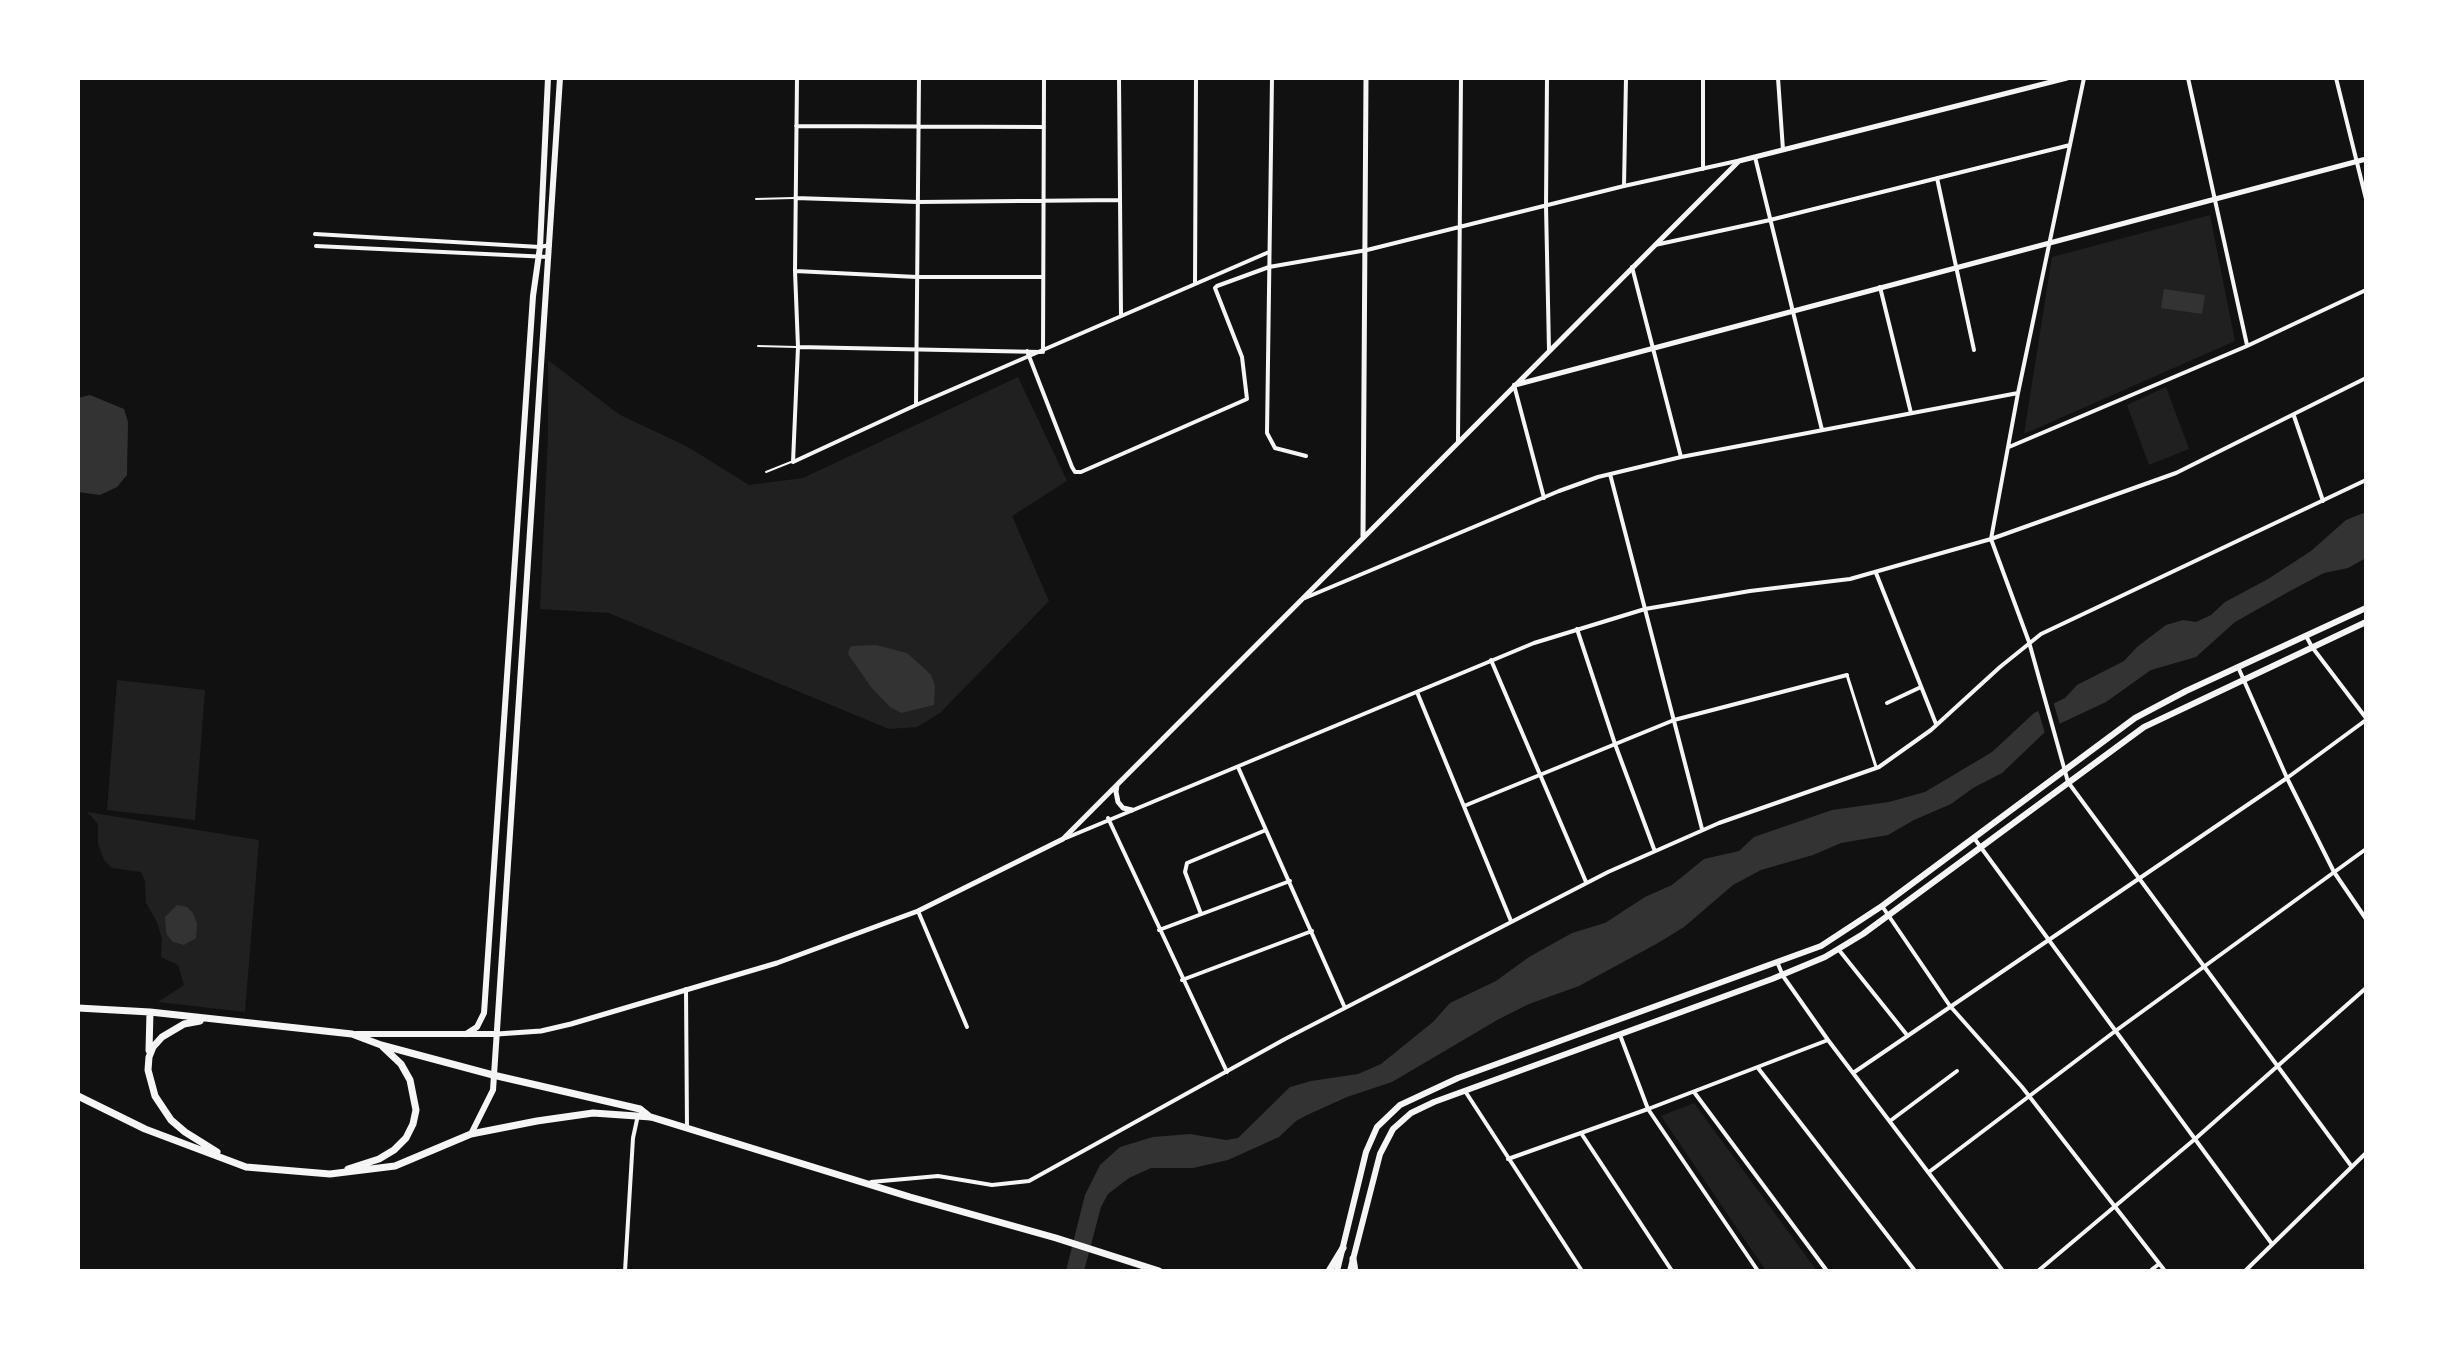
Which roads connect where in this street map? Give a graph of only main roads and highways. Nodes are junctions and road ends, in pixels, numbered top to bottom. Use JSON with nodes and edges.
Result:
{"nodes":[{"id":1,"x":548,"y":78,"type":"edge"},
{"id":2,"x":560,"y":78,"type":"edge"},
{"id":3,"x":2366,"y":608,"type":"edge"},
{"id":4,"x":2366,"y":622,"type":"edge"},
{"id":5,"x":78,"y":1008,"type":"edge"},
{"id":6,"x":150,"y":1012,"type":"junction"},
{"id":7,"x":210,"y":1019,"type":"junction"},
{"id":8,"x":1605,"y":1026,"type":"junction"},
{"id":9,"x":352,"y":1034,"type":"junction"},
{"id":10,"x":466,"y":1034,"type":"junction"},
{"id":11,"x":496,"y":1034,"type":"junction"},
{"id":12,"x":1609,"y":1038,"type":"junction"},
{"id":13,"x":381,"y":1045,"type":"junction"},
{"id":14,"x":149,"y":1057,"type":"junction"},
{"id":15,"x":493,"y":1075,"type":"junction"},
{"id":16,"x":78,"y":1096,"type":"edge"},
{"id":17,"x":1397,"y":1108,"type":"junction"},
{"id":18,"x":651,"y":1117,"type":"junction"},
{"id":19,"x":1405,"y":1118,"type":"junction"},
{"id":20,"x":471,"y":1134,"type":"junction"},
{"id":21,"x":246,"y":1167,"type":"junction"},
{"id":22,"x":330,"y":1174,"type":"junction"},
{"id":23,"x":1343,"y":1248,"type":"junction"},
{"id":24,"x":1353,"y":1259,"type":"joint"},
{"id":25,"x":1159,"y":1271,"type":"edge"},
{"id":26,"x":1329,"y":1271,"type":"edge"},
{"id":27,"x":1337,"y":1271,"type":"edge"},
{"id":28,"x":1353,"y":1271,"type":"edge"}],
"edges":[{"from":1,"to":10,"type":"main road"},
{"from":2,"to":11,"type":"main road"},
{"from":3,"to":8,"type":"main road"},
{"from":4,"to":12,"type":"main road"},
{"from":5,"to":6,"type":"main road"},
{"from":6,"to":7,"type":"main road"},
{"from":6,"to":14,"type":"main road"},
{"from":7,"to":9,"type":"main road"},
{"from":7,"to":14,"type":"main road"},
{"from":8,"to":12,"type":"main road"},
{"from":8,"to":17,"type":"main road"},
{"from":9,"to":10,"type":"main road"},
{"from":9,"to":13,"type":"main road"},
{"from":10,"to":11,"type":"main road"},
{"from":11,"to":15,"type":"main road"},
{"from":12,"to":19,"type":"main road"},
{"from":13,"to":15,"type":"main road"},
{"from":13,"to":22,"type":"main road"},
{"from":14,"to":21,"type":"main road"},
{"from":15,"to":18,"type":"main road"},
{"from":15,"to":20,"type":"main road"},
{"from":16,"to":21,"type":"main road"},
{"from":17,"to":19,"type":"main road"},
{"from":17,"to":23,"type":"main road"},
{"from":18,"to":20,"type":"main road"},
{"from":18,"to":25,"type":"main road"},
{"from":19,"to":24,"type":"main road"},
{"from":20,"to":22,"type":"main road"},
{"from":21,"to":22,"type":"main road"},
{"from":23,"to":26,"type":"main road"},
{"from":23,"to":27,"type":"main road"},
{"from":24,"to":28,"type":"main road"}]}
